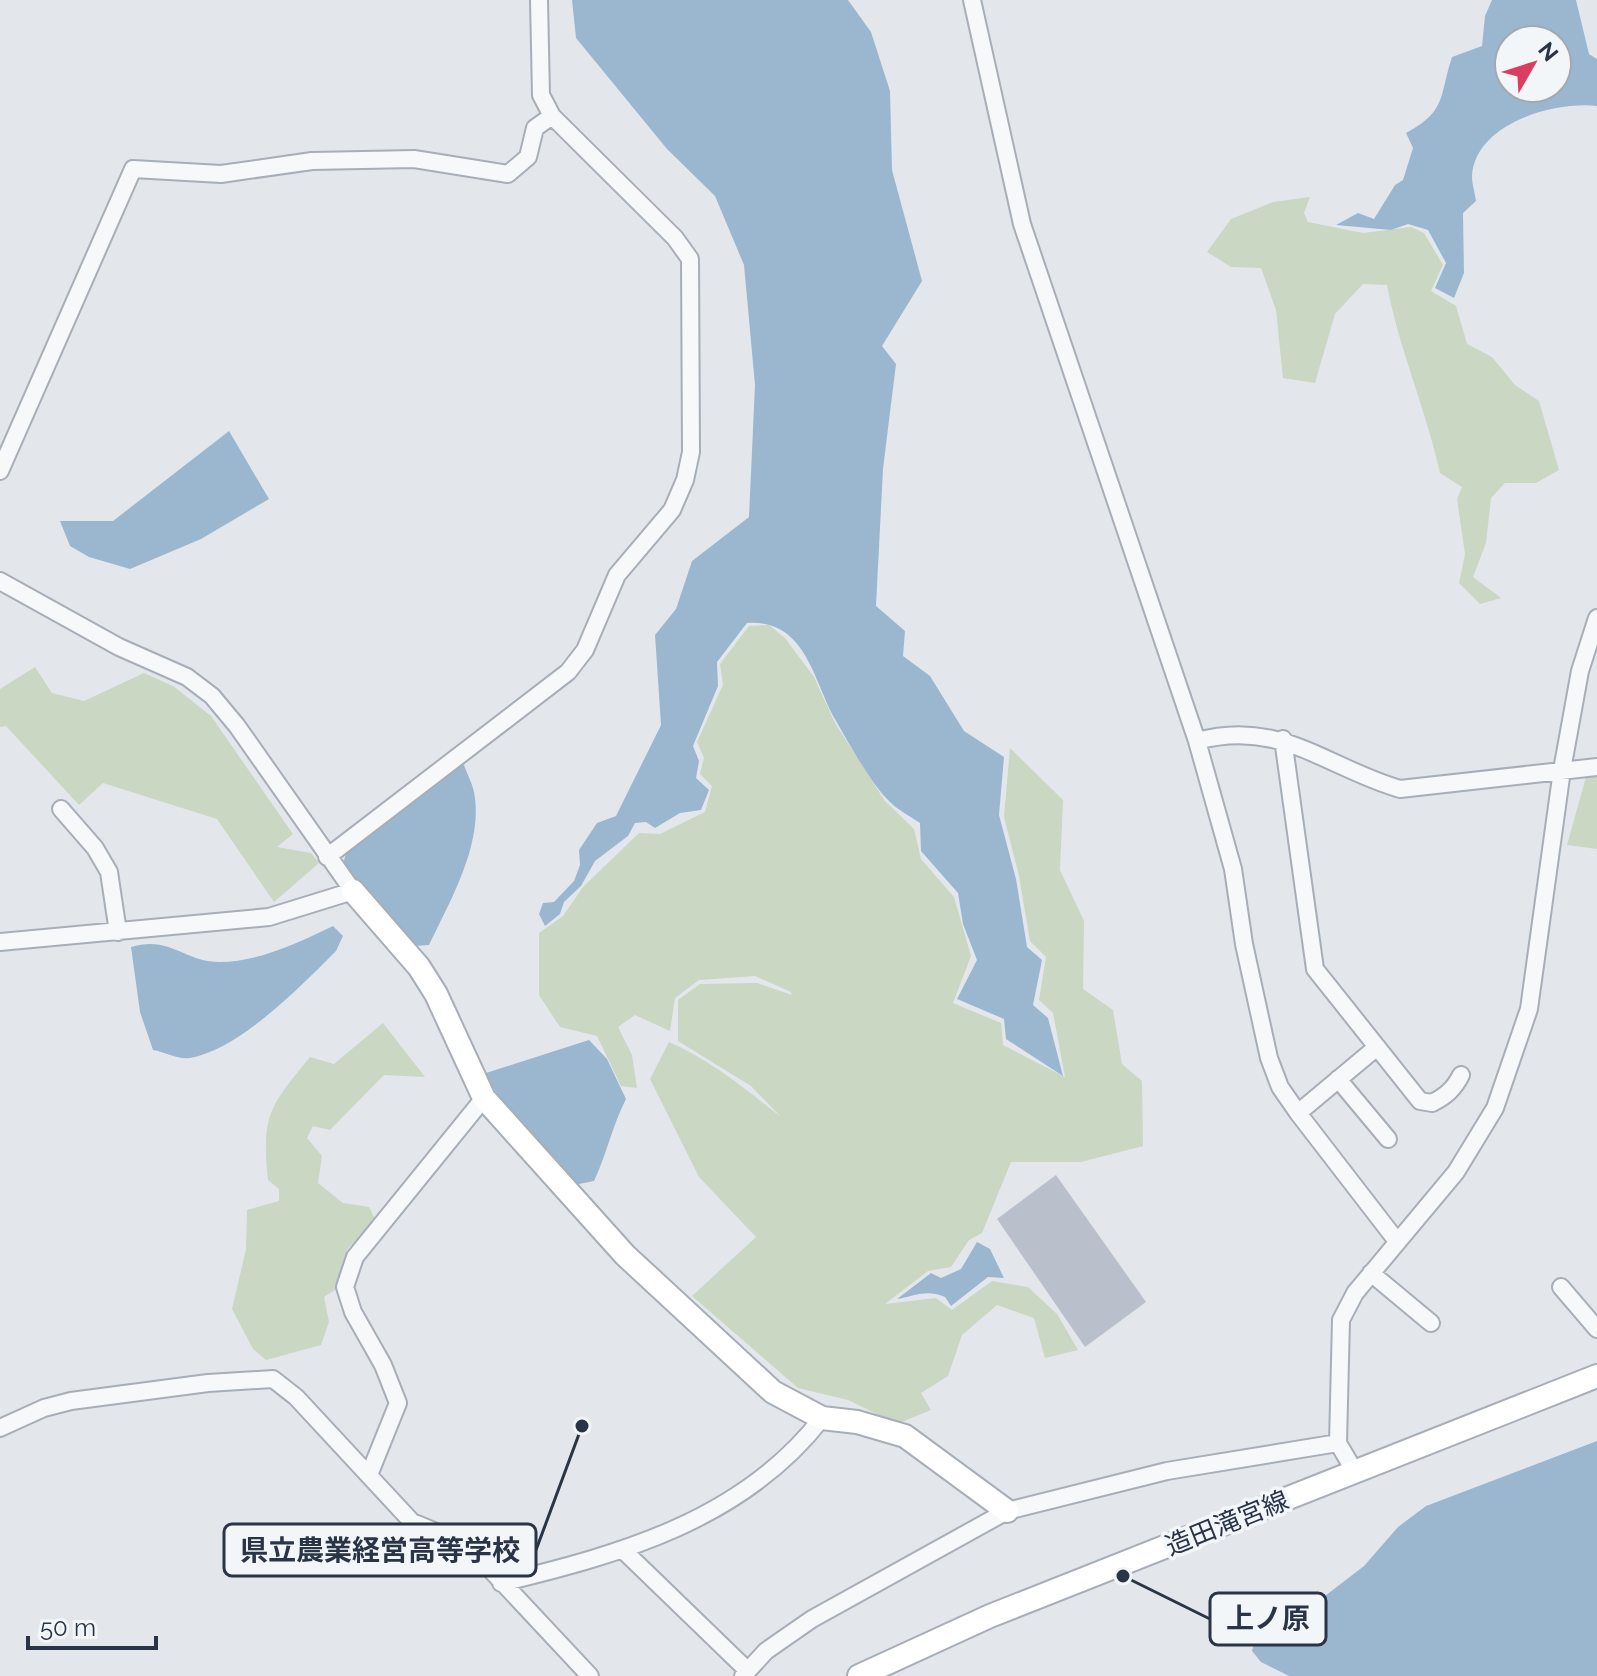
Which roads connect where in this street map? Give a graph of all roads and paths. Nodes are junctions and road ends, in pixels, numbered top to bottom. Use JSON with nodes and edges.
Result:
{"nodes":[{"id":1,"x":539,"y":0,"type":"edge"},
{"id":2,"x":972,"y":0,"type":"edge"},
{"id":3,"x":552,"y":116,"type":"junction"},
{"id":4,"x":0,"y":471,"type":"edge"},
{"id":5,"x":0,"y":581,"type":"edge"},
{"id":6,"x":1597,"y":618,"type":"edge"},
{"id":7,"x":1283,"y":739,"type":"junction"},
{"id":8,"x":1197,"y":741,"type":"junction"},
{"id":9,"x":1597,"y":767,"type":"edge"},
{"id":10,"x":1562,"y":770,"type":"junction"},
{"id":11,"x":61,"y":809,"type":"dead end"},
{"id":12,"x":327,"y":857,"type":"junction"},
{"id":13,"x":353,"y":891,"type":"junction"},
{"id":14,"x":118,"y":932,"type":"junction"},
{"id":15,"x":0,"y":942,"type":"edge"},
{"id":16,"x":1371,"y":1052,"type":"dead end"},
{"id":17,"x":1461,"y":1075,"type":"dead end"},
{"id":18,"x":1338,"y":1079,"type":"junction"},
{"id":19,"x":484,"y":1098,"type":"junction"},
{"id":20,"x":1298,"y":1113,"type":"junction"},
{"id":21,"x":1388,"y":1139,"type":"dead end"},
{"id":22,"x":1396,"y":1240,"type":"junction"},
{"id":23,"x":1371,"y":1273,"type":"junction"},
{"id":24,"x":1561,"y":1287,"type":"dead end"},
{"id":25,"x":1431,"y":1323,"type":"dead end"},
{"id":26,"x":1597,"y":1329,"type":"edge"},
{"id":27,"x":1591,"y":1382,"type":"edge"},
{"id":28,"x":822,"y":1418,"type":"junction"},
{"id":29,"x":0,"y":1428,"type":"edge"},
{"id":30,"x":1338,"y":1443,"type":"junction"},
{"id":31,"x":1355,"y":1472,"type":"junction"},
{"id":32,"x":369,"y":1475,"type":"junction"},
{"id":33,"x":1007,"y":1511,"type":"junction"},
{"id":34,"x":624,"y":1551,"type":"junction"},
{"id":35,"x":501,"y":1583,"type":"junction"},
{"id":36,"x":745,"y":1673,"type":"edge"},
{"id":37,"x":590,"y":1676,"type":"edge"},
{"id":38,"x":859,"y":1676,"type":"edge"}],
"edges":[{"from":1,"to":3,"type":"street"},
{"from":2,"to":8,"type":"street"},
{"from":3,"to":4,"type":"street"},
{"from":3,"to":12,"type":"street"},
{"from":5,"to":12,"type":"street"},
{"from":6,"to":10,"type":"street"},
{"from":7,"to":8,"type":"street"},
{"from":7,"to":10,"type":"street"},
{"from":7,"to":17,"type":"street"},
{"from":8,"to":20,"type":"street"},
{"from":9,"to":10,"type":"street"},
{"from":10,"to":22,"type":"street"},
{"from":11,"to":14,"type":"street"},
{"from":12,"to":13,"type":"street"},
{"from":13,"to":14,"type":"street"},
{"from":13,"to":19,"type":"street"},
{"from":14,"to":15,"type":"street"},
{"from":16,"to":18,"type":"street"},
{"from":18,"to":20,"type":"street"},
{"from":18,"to":21,"type":"street"},
{"from":19,"to":28,"type":"street"},
{"from":19,"to":32,"type":"street"},
{"from":20,"to":22,"type":"street"},
{"from":22,"to":23,"type":"street"},
{"from":23,"to":25,"type":"street"},
{"from":23,"to":30,"type":"street"},
{"from":24,"to":26,"type":"street"},
{"from":27,"to":31,"type":"street","name":"造田滝宮線"},
{"from":28,"to":33,"type":"street"},
{"from":28,"to":34,"type":"street"},
{"from":29,"to":32,"type":"street"},
{"from":30,"to":31,"type":"street"},
{"from":30,"to":33,"type":"street"},
{"from":31,"to":38,"type":"street","name":"造田滝宮線"},
{"from":32,"to":35,"type":"street"},
{"from":33,"to":36,"type":"street"},
{"from":34,"to":35,"type":"street"},
{"from":34,"to":36,"type":"street"},
{"from":35,"to":37,"type":"street"}]}
